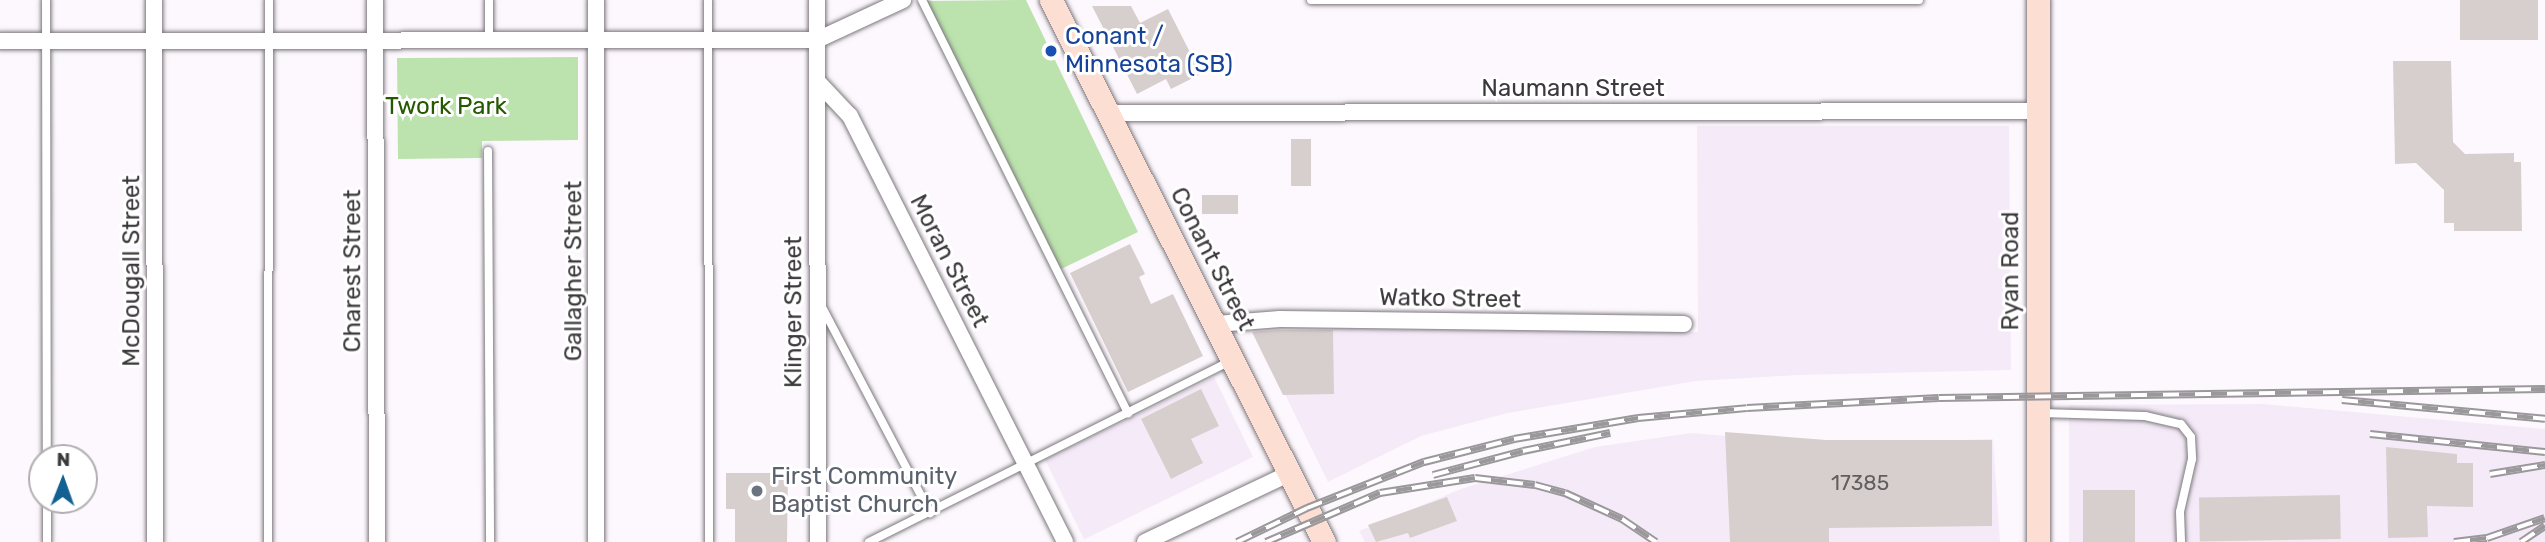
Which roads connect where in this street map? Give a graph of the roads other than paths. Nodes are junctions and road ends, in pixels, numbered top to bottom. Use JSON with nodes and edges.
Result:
{"nodes":[{"id":1,"x":46,"y":0,"type":"edge"},
{"id":2,"x":154,"y":0,"type":"edge"},
{"id":3,"x":269,"y":0,"type":"edge"},
{"id":4,"x":375,"y":0,"type":"edge"},
{"id":5,"x":489,"y":0,"type":"edge"},
{"id":6,"x":596,"y":0,"type":"edge"},
{"id":7,"x":708,"y":0,"type":"edge"},
{"id":8,"x":817,"y":0,"type":"edge"},
{"id":9,"x":903,"y":0,"type":"edge"},
{"id":10,"x":922,"y":0,"type":"edge"},
{"id":11,"x":1051,"y":0,"type":"edge"},
{"id":12,"x":1311,"y":0,"type":"edge"},
{"id":13,"x":1919,"y":0,"type":"edge"},
{"id":14,"x":2038,"y":0,"type":"edge"},
{"id":15,"x":269,"y":38,"type":"junction"},
{"id":16,"x":489,"y":38,"type":"junction"},
{"id":17,"x":375,"y":39,"type":"junction"},
{"id":18,"x":46,"y":40,"type":"junction"},
{"id":19,"x":154,"y":40,"type":"junction"},
{"id":20,"x":596,"y":40,"type":"junction"},
{"id":21,"x":708,"y":40,"type":"junction"},
{"id":22,"x":817,"y":40,"type":"junction"},
{"id":23,"x":0,"y":41,"type":"edge"},
{"id":24,"x":817,"y":81,"type":"junction"},
{"id":25,"x":2038,"y":111,"type":"junction"},
{"id":26,"x":1109,"y":113,"type":"junction"},
{"id":27,"x":488,"y":151,"type":"dead end"},
{"id":28,"x":817,"y":298,"type":"junction"},
{"id":29,"x":1216,"y":324,"type":"junction"},
{"id":30,"x":1684,"y":324,"type":"dead end"},
{"id":31,"x":1234,"y":359,"type":"junction"},
{"id":32,"x":1128,"y":412,"type":"junction"},
{"id":33,"x":2038,"y":413,"type":"junction"},
{"id":34,"x":47,"y":444,"type":"edge"},
{"id":35,"x":1026,"y":464,"type":"junction"},
{"id":36,"x":1290,"y":472,"type":"junction"},
{"id":37,"x":930,"y":513,"type":"junction"},
{"id":38,"x":47,"y":514,"type":"edge"},
{"id":39,"x":47,"y":542,"type":"edge"},
{"id":40,"x":155,"y":542,"type":"edge"},
{"id":41,"x":268,"y":542,"type":"edge"},
{"id":42,"x":377,"y":542,"type":"edge"},
{"id":43,"x":490,"y":542,"type":"edge"},
{"id":44,"x":596,"y":542,"type":"edge"},
{"id":45,"x":709,"y":542,"type":"edge"},
{"id":46,"x":818,"y":542,"type":"edge"},
{"id":47,"x":869,"y":542,"type":"edge"},
{"id":48,"x":1065,"y":542,"type":"edge"},
{"id":49,"x":1145,"y":542,"type":"edge"},
{"id":50,"x":1324,"y":542,"type":"edge"},
{"id":51,"x":2038,"y":542,"type":"edge"},
{"id":52,"x":2181,"y":542,"type":"edge"}],
"edges":[{"from":1,"to":18,"type":"lane"},
{"from":2,"to":19,"type":"street","name":"McDougall Street"},
{"from":3,"to":15,"type":"lane"},
{"from":4,"to":17,"type":"street","name":"Charest Street"},
{"from":5,"to":16,"type":"lane"},
{"from":6,"to":20,"type":"street","name":"Gallagher Street"},
{"from":7,"to":21,"type":"lane"},
{"from":8,"to":22,"type":"street"},
{"from":9,"to":22,"type":"street"},
{"from":10,"to":32,"type":"lane"},
{"from":11,"to":26,"type":"main road","name":"Conant Street"},
{"from":12,"to":13,"type":"lane"},
{"from":14,"to":25,"type":"main road","name":"Ryan Road"},
{"from":15,"to":17,"type":"street"},
{"from":15,"to":19,"type":"street"},
{"from":15,"to":41,"type":"lane"},
{"from":16,"to":17,"type":"street"},
{"from":16,"to":20,"type":"street"},
{"from":17,"to":42,"type":"street","name":"Charest Street"},
{"from":18,"to":19,"type":"street"},
{"from":18,"to":23,"type":"street"},
{"from":18,"to":34,"type":"lane"},
{"from":19,"to":40,"type":"street","name":"McDougall Street"},
{"from":20,"to":21,"type":"street"},
{"from":20,"to":44,"type":"street","name":"Gallagher Street"},
{"from":21,"to":22,"type":"street"},
{"from":21,"to":45,"type":"lane"},
{"from":22,"to":24,"type":"street"},
{"from":24,"to":28,"type":"street","name":"Klinger Street"},
{"from":24,"to":35,"type":"street","name":"Moran Street"},
{"from":25,"to":26,"type":"street","name":"Naumann Street"},
{"from":25,"to":33,"type":"main road","name":"Ryan Road"},
{"from":26,"to":29,"type":"main road","name":"Conant Street"},
{"from":27,"to":43,"type":"lane"},
{"from":28,"to":37,"type":"lane"},
{"from":28,"to":46,"type":"street","name":"Klinger Street"},
{"from":29,"to":30,"type":"street","name":"Watko Street"},
{"from":29,"to":31,"type":"main road","name":"Conant Street"},
{"from":31,"to":32,"type":"lane"},
{"from":31,"to":36,"type":"main road","name":"Conant Street"},
{"from":32,"to":35,"type":"lane"},
{"from":33,"to":51,"type":"main road","name":"Ryan Road"},
{"from":33,"to":52,"type":"lane"},
{"from":35,"to":37,"type":"lane"},
{"from":35,"to":48,"type":"street","name":"Moran Street"},
{"from":36,"to":49,"type":"street"},
{"from":36,"to":50,"type":"main road","name":"Conant Street"},
{"from":37,"to":47,"type":"lane"},
{"from":38,"to":39,"type":"lane"}]}
